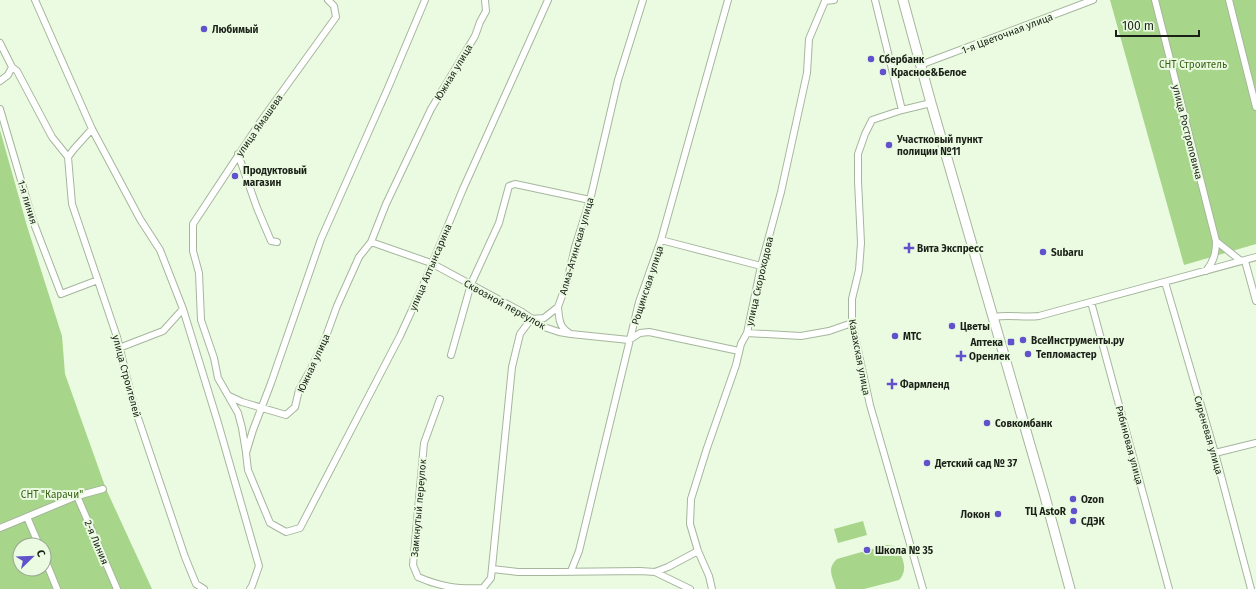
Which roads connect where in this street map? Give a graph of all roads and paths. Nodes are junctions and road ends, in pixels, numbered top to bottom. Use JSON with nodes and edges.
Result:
{"nodes":[{"id":1,"x":35,"y":0,"type":"edge"},
{"id":2,"x":328,"y":0,"type":"edge"},
{"id":3,"x":425,"y":0,"type":"edge"},
{"id":4,"x":485,"y":0,"type":"edge"},
{"id":5,"x":548,"y":0,"type":"edge"},
{"id":6,"x":642,"y":0,"type":"edge"},
{"id":7,"x":728,"y":0,"type":"edge"},
{"id":8,"x":834,"y":0,"type":"edge"},
{"id":9,"x":875,"y":0,"type":"edge"},
{"id":10,"x":903,"y":0,"type":"edge"},
{"id":11,"x":1093,"y":0,"type":"edge"},
{"id":12,"x":1155,"y":0,"type":"edge"},
{"id":13,"x":1229,"y":0,"type":"edge"},
{"id":14,"x":0,"y":43,"type":"edge"},
{"id":15,"x":920,"y":65,"type":"junction"},
{"id":16,"x":12,"y":67,"type":"junction"},
{"id":17,"x":0,"y":81,"type":"edge"},
{"id":18,"x":931,"y":103,"type":"junction"},
{"id":19,"x":1256,"y":107,"type":"edge"},
{"id":20,"x":0,"y":109,"type":"edge"},
{"id":21,"x":902,"y":110,"type":"junction"},
{"id":22,"x":92,"y":129,"type":"junction"},
{"id":23,"x":238,"y":154,"type":"junction"},
{"id":24,"x":68,"y":157,"type":"junction"},
{"id":25,"x":590,"y":200,"type":"junction"},
{"id":26,"x":661,"y":240,"type":"junction"},
{"id":27,"x":1216,"y":241,"type":"junction"},
{"id":28,"x":276,"y":242,"type":"dead end"},
{"id":29,"x":371,"y":242,"type":"junction"},
{"id":30,"x":1256,"y":257,"type":"edge"},
{"id":31,"x":1243,"y":261,"type":"junction"},
{"id":32,"x":431,"y":263,"type":"junction"},
{"id":33,"x":761,"y":266,"type":"junction"},
{"id":34,"x":1206,"y":271,"type":"junction"},
{"id":35,"x":98,"y":280,"type":"junction"},
{"id":36,"x":1165,"y":282,"type":"junction"},
{"id":37,"x":471,"y":284,"type":"junction"},
{"id":38,"x":1256,"y":301,"type":"edge"},
{"id":39,"x":1091,"y":302,"type":"junction"},
{"id":40,"x":558,"y":307,"type":"junction"},
{"id":41,"x":182,"y":309,"type":"junction"},
{"id":42,"x":994,"y":317,"type":"junction"},
{"id":43,"x":531,"y":318,"type":"junction"},
{"id":44,"x":852,"y":322,"type":"junction"},
{"id":45,"x":747,"y":333,"type":"junction"},
{"id":46,"x":571,"y":334,"type":"junction"},
{"id":47,"x":629,"y":340,"type":"junction"},
{"id":48,"x":119,"y":348,"type":"junction"},
{"id":49,"x":739,"y":351,"type":"junction"},
{"id":50,"x":451,"y":355,"type":"dead end"},
{"id":51,"x":229,"y":396,"type":"junction"},
{"id":52,"x":440,"y":399,"type":"dead end"},
{"id":53,"x":262,"y":408,"type":"junction"},
{"id":54,"x":1256,"y":443,"type":"edge"},
{"id":55,"x":246,"y":453,"type":"junction"},
{"id":56,"x":1215,"y":454,"type":"junction"},
{"id":57,"x":103,"y":489,"type":"dead end"},
{"id":58,"x":77,"y":496,"type":"junction"},
{"id":59,"x":27,"y":518,"type":"junction"},
{"id":60,"x":0,"y":528,"type":"edge"},
{"id":61,"x":300,"y":528,"type":"joint"},
{"id":62,"x":35,"y":537,"type":"edge"},
{"id":63,"x":698,"y":551,"type":"junction"},
{"id":64,"x":492,"y":569,"type":"junction"},
{"id":65,"x":571,"y":571,"type":"junction"},
{"id":66,"x":655,"y":572,"type":"junction"},
{"id":67,"x":52,"y":577,"type":"edge"},
{"id":68,"x":57,"y":589,"type":"edge"},
{"id":69,"x":117,"y":589,"type":"edge"},
{"id":70,"x":204,"y":589,"type":"edge"},
{"id":71,"x":250,"y":589,"type":"edge"},
{"id":72,"x":690,"y":589,"type":"edge"},
{"id":73,"x":712,"y":589,"type":"edge"},
{"id":74,"x":923,"y":589,"type":"edge"},
{"id":75,"x":1070,"y":589,"type":"edge"},
{"id":76,"x":1169,"y":589,"type":"edge"},
{"id":77,"x":1251,"y":589,"type":"edge"}],
"edges":[{"from":1,"to":22,"type":"street"},
{"from":2,"to":23,"type":"street","name":"улица Ямашева"},
{"from":3,"to":53,"type":"street"},
{"from":4,"to":29,"type":"street","name":"Южная улица"},
{"from":5,"to":32,"type":"street","name":"улица Алтынсарина"},
{"from":6,"to":25,"type":"street","name":"Алма-Атинская улица"},
{"from":7,"to":26,"type":"street","name":"Рощинская улица"},
{"from":8,"to":33,"type":"street","name":"улица Скороходова"},
{"from":9,"to":21,"type":"street"},
{"from":10,"to":15,"type":"main road"},
{"from":11,"to":15,"type":"street","name":"1-я Цветочная улица"},
{"from":12,"to":27,"type":"street","name":"улица Ростроповича"},
{"from":13,"to":19,"type":"street"},
{"from":14,"to":16,"type":"street"},
{"from":15,"to":18,"type":"main road"},
{"from":16,"to":17,"type":"street"},
{"from":16,"to":24,"type":"street"},
{"from":18,"to":21,"type":"street"},
{"from":18,"to":42,"type":"main road"},
{"from":20,"to":35,"type":"street","name":"1-я линия"},
{"from":21,"to":44,"type":"street","name":"Казахская улица"},
{"from":22,"to":24,"type":"street"},
{"from":22,"to":41,"type":"street"},
{"from":23,"to":28,"type":"street"},
{"from":23,"to":51,"type":"street","name":"улица Ямашева"},
{"from":24,"to":35,"type":"street","name":"улица Строителей"},
{"from":25,"to":37,"type":"street"},
{"from":25,"to":40,"type":"street","name":"Алма-Атинская улица"},
{"from":26,"to":33,"type":"street"},
{"from":26,"to":47,"type":"street","name":"Рощинская улица"},
{"from":27,"to":31,"type":"street"},
{"from":27,"to":34,"type":"street"},
{"from":29,"to":32,"type":"street","name":"Сквозной переулок"},
{"from":29,"to":53,"type":"street","name":"Южная улица"},
{"from":30,"to":31,"type":"street"},
{"from":31,"to":34,"type":"street"},
{"from":31,"to":38,"type":"street"},
{"from":32,"to":37,"type":"street","name":"Сквозной переулок"},
{"from":32,"to":61,"type":"street","name":"улица Алтынсарина"},
{"from":33,"to":45,"type":"street","name":"улица Скороходова"},
{"from":34,"to":36,"type":"street"},
{"from":35,"to":48,"type":"street","name":"улица Строителей"},
{"from":36,"to":39,"type":"street"},
{"from":36,"to":56,"type":"street","name":"Сиреневая улица"},
{"from":37,"to":43,"type":"street","name":"Сквозной переулок"},
{"from":37,"to":50,"type":"street"},
{"from":39,"to":42,"type":"street"},
{"from":39,"to":76,"type":"street","name":"Рябиновая улица"},
{"from":40,"to":43,"type":"street","name":"Алма-Атинская улица"},
{"from":40,"to":46,"type":"street"},
{"from":41,"to":48,"type":"street"},
{"from":41,"to":71,"type":"street"},
{"from":42,"to":75,"type":"main road"},
{"from":43,"to":46,"type":"street","name":"Сквозной переулок"},
{"from":43,"to":64,"type":"street"},
{"from":44,"to":45,"type":"street"},
{"from":44,"to":74,"type":"street","name":"Казахская улица"},
{"from":45,"to":49,"type":"street","name":"улица Скороходова"},
{"from":46,"to":47,"type":"street","name":"Сквозной переулок"},
{"from":47,"to":49,"type":"street","name":"Сквозной переулок"},
{"from":47,"to":65,"type":"street","name":"Рощинская улица"},
{"from":48,"to":70,"type":"street","name":"улица Строителей"},
{"from":49,"to":63,"type":"street","name":"улица Скороходова"},
{"from":51,"to":53,"type":"street"},
{"from":51,"to":55,"type":"street","name":"улица Ямашева"},
{"from":52,"to":64,"type":"street","name":"Замкнутый переулок"},
{"from":53,"to":55,"type":"street"},
{"from":54,"to":56,"type":"street"},
{"from":55,"to":61,"type":"street","name":"улица Ямашева"},
{"from":56,"to":77,"type":"street","name":"Сиреневая улица"},
{"from":57,"to":58,"type":"street"},
{"from":58,"to":59,"type":"street"},
{"from":58,"to":69,"type":"street","name":"2-я Линия"},
{"from":59,"to":60,"type":"street"},
{"from":59,"to":62,"type":"street"},
{"from":63,"to":66,"type":"street"},
{"from":63,"to":73,"type":"street","name":"улица Скороходова"},
{"from":64,"to":65,"type":"street"},
{"from":65,"to":66,"type":"street"},
{"from":66,"to":72,"type":"street"},
{"from":67,"to":68,"type":"street"}]}
